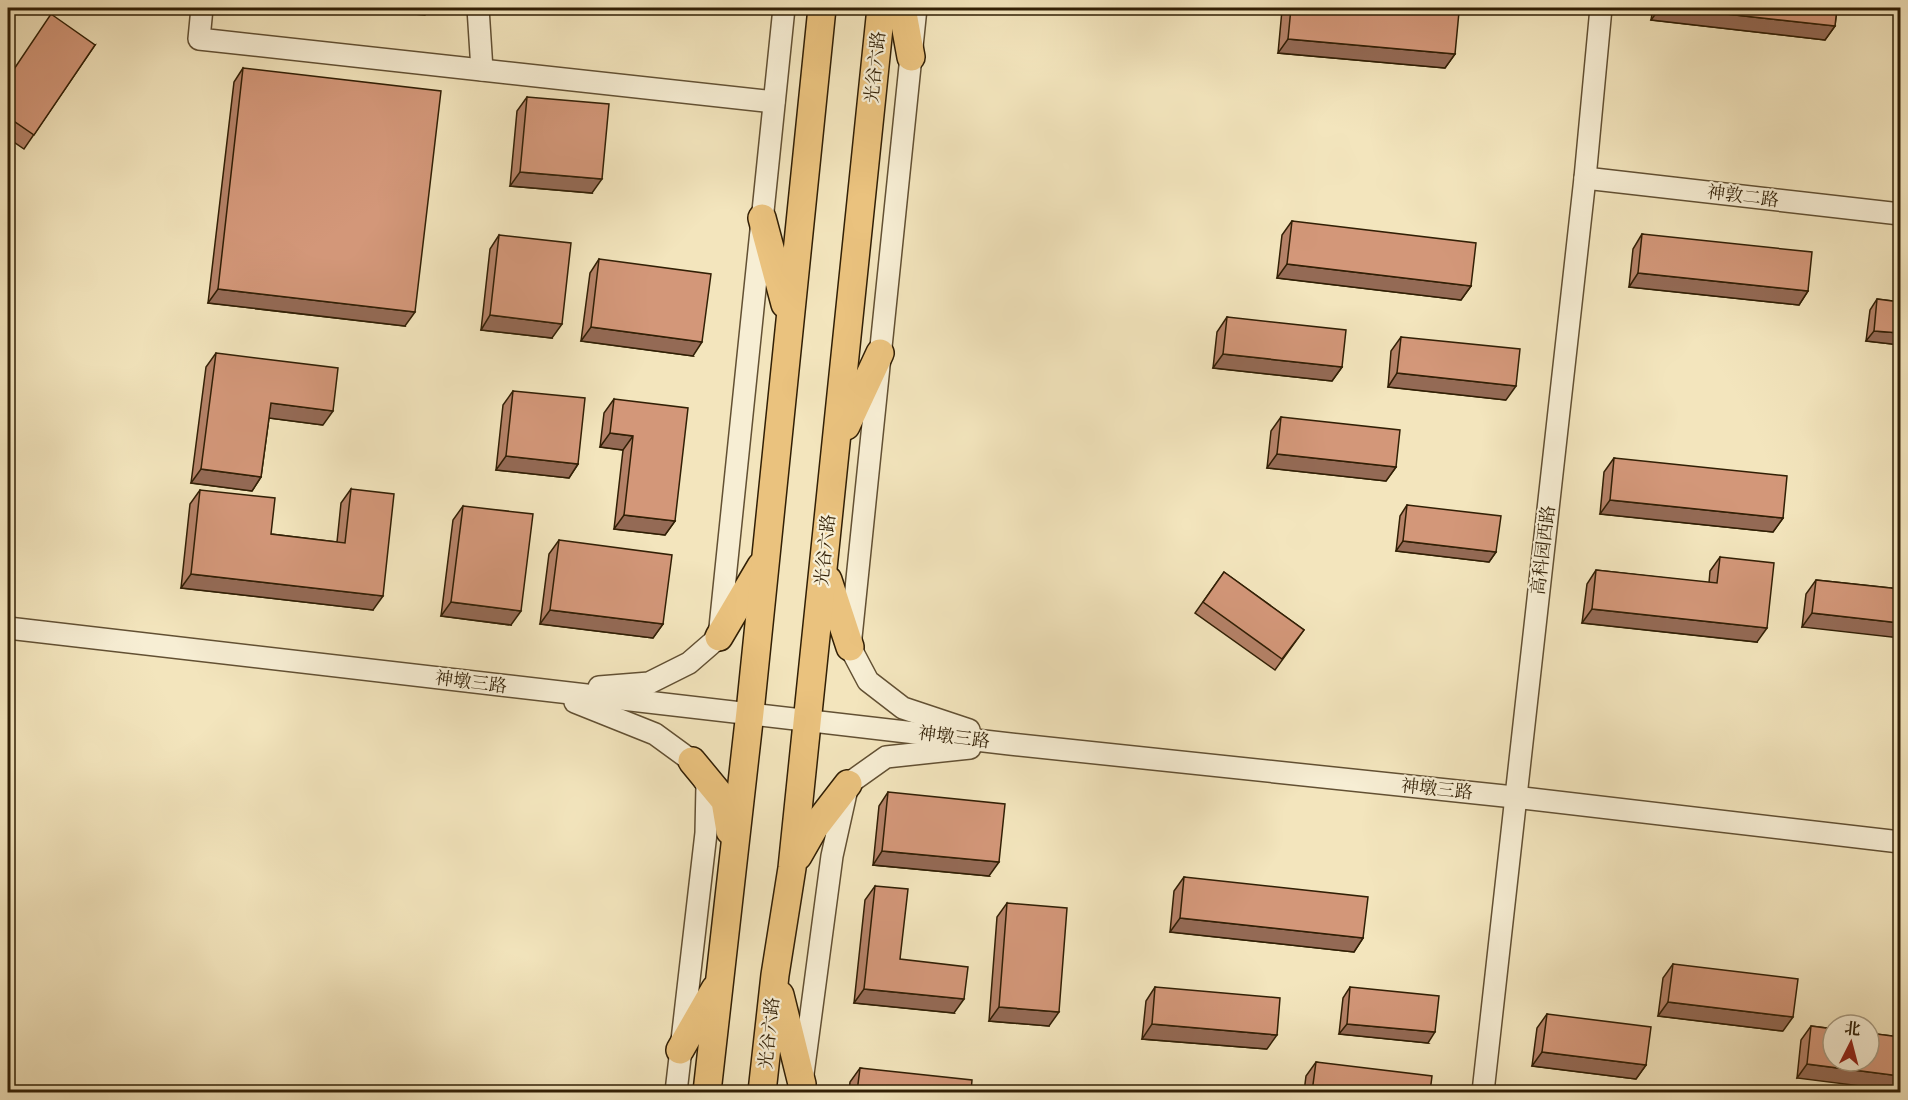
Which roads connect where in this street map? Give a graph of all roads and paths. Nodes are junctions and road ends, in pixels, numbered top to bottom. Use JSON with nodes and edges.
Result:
{"nodes":[{"id":1,"x":202,"y":8,"type":"edge"},
{"id":2,"x":478,"y":8,"type":"edge"},
{"id":3,"x":784,"y":8,"type":"edge"},
{"id":4,"x":822,"y":8,"type":"edge"},
{"id":5,"x":881,"y":8,"type":"edge"},
{"id":6,"x":902,"y":8,"type":"edge"},
{"id":7,"x":916,"y":8,"type":"edge"},
{"id":8,"x":1601,"y":8,"type":"edge"},
{"id":9,"x":911,"y":57,"type":"junction"},
{"id":10,"x":482,"y":70,"type":"junction"},
{"id":11,"x":774,"y":102,"type":"junction"},
{"id":12,"x":1585,"y":178,"type":"junction"},
{"id":13,"x":1900,"y":214,"type":"edge"},
{"id":14,"x":762,"y":218,"type":"junction"},
{"id":15,"x":790,"y":322,"type":"junction"},
{"id":16,"x":880,"y":353,"type":"junction"},
{"id":17,"x":836,"y":447,"type":"junction"},
{"id":18,"x":766,"y":556,"type":"junction"},
{"id":19,"x":824,"y":564,"type":"junction"},
{"id":20,"x":8,"y":628,"type":"edge"},
{"id":21,"x":719,"y":638,"type":"junction"},
{"id":22,"x":850,"y":647,"type":"junction"},
{"id":23,"x":550,"y":692,"type":"junction"},
{"id":24,"x":750,"y":712,"type":"junction"},
{"id":25,"x":808,"y":720,"type":"junction"},
{"id":26,"x":1010,"y":744,"type":"junction"},
{"id":27,"x":692,"y":761,"type":"junction"},
{"id":28,"x":848,"y":784,"type":"junction"},
{"id":29,"x":1514,"y":797,"type":"junction"},
{"id":30,"x":1900,"y":842,"type":"edge"},
{"id":31,"x":734,"y":857,"type":"junction"},
{"id":32,"x":792,"y":868,"type":"junction"},
{"id":33,"x":775,"y":975,"type":"junction"},
{"id":34,"x":721,"y":978,"type":"junction"},
{"id":35,"x":680,"y":1050,"type":"junction"},
{"id":36,"x":801,"y":1088,"type":"edge"},
{"id":37,"x":676,"y":1092,"type":"edge"},
{"id":38,"x":707,"y":1092,"type":"edge"},
{"id":39,"x":762,"y":1092,"type":"edge"},
{"id":40,"x":1483,"y":1092,"type":"edge"}],
"edges":[{"from":1,"to":10,"type":"street"},
{"from":2,"to":10,"type":"street"},
{"from":3,"to":11,"type":"street"},
{"from":4,"to":15,"type":"main road"},
{"from":5,"to":17,"type":"main road","name":"光谷六路"},
{"from":6,"to":9,"type":"main road"},
{"from":7,"to":9,"type":"street"},
{"from":8,"to":12,"type":"street","name":"高科园西路"},
{"from":9,"to":16,"type":"street"},
{"from":10,"to":11,"type":"street"},
{"from":11,"to":14,"type":"street"},
{"from":12,"to":13,"type":"street","name":"神敦二路"},
{"from":12,"to":29,"type":"street","name":"高科园西路"},
{"from":14,"to":15,"type":"main road"},
{"from":14,"to":21,"type":"street"},
{"from":15,"to":18,"type":"main road"},
{"from":16,"to":17,"type":"main road"},
{"from":16,"to":22,"type":"street"},
{"from":17,"to":19,"type":"main road","name":"光谷六路"},
{"from":18,"to":21,"type":"main road"},
{"from":18,"to":24,"type":"main road"},
{"from":19,"to":22,"type":"main road"},
{"from":19,"to":25,"type":"main road","name":"光谷六路"},
{"from":20,"to":23,"type":"street","name":"神墩三路"},
{"from":21,"to":23,"type":"street"},
{"from":22,"to":26,"type":"street"},
{"from":23,"to":24,"type":"street","name":"神墩三路"},
{"from":23,"to":27,"type":"street"},
{"from":24,"to":25,"type":"street","name":"神墩三路"},
{"from":24,"to":31,"type":"main road"},
{"from":25,"to":26,"type":"street","name":"神墩三路"},
{"from":25,"to":32,"type":"main road","name":"光谷六路"},
{"from":26,"to":28,"type":"street"},
{"from":26,"to":29,"type":"street","name":"神墩三路"},
{"from":27,"to":31,"type":"main road"},
{"from":27,"to":35,"type":"street"},
{"from":28,"to":32,"type":"main road"},
{"from":28,"to":36,"type":"street"},
{"from":29,"to":30,"type":"street","name":"神墩三路"},
{"from":29,"to":40,"type":"street","name":"高科园西路"},
{"from":31,"to":34,"type":"main road"},
{"from":32,"to":33,"type":"main road","name":"光谷六路"},
{"from":33,"to":36,"type":"main road"},
{"from":33,"to":39,"type":"main road","name":"光谷六路"},
{"from":34,"to":35,"type":"main road"},
{"from":34,"to":38,"type":"main road"},
{"from":35,"to":37,"type":"street"}]}
